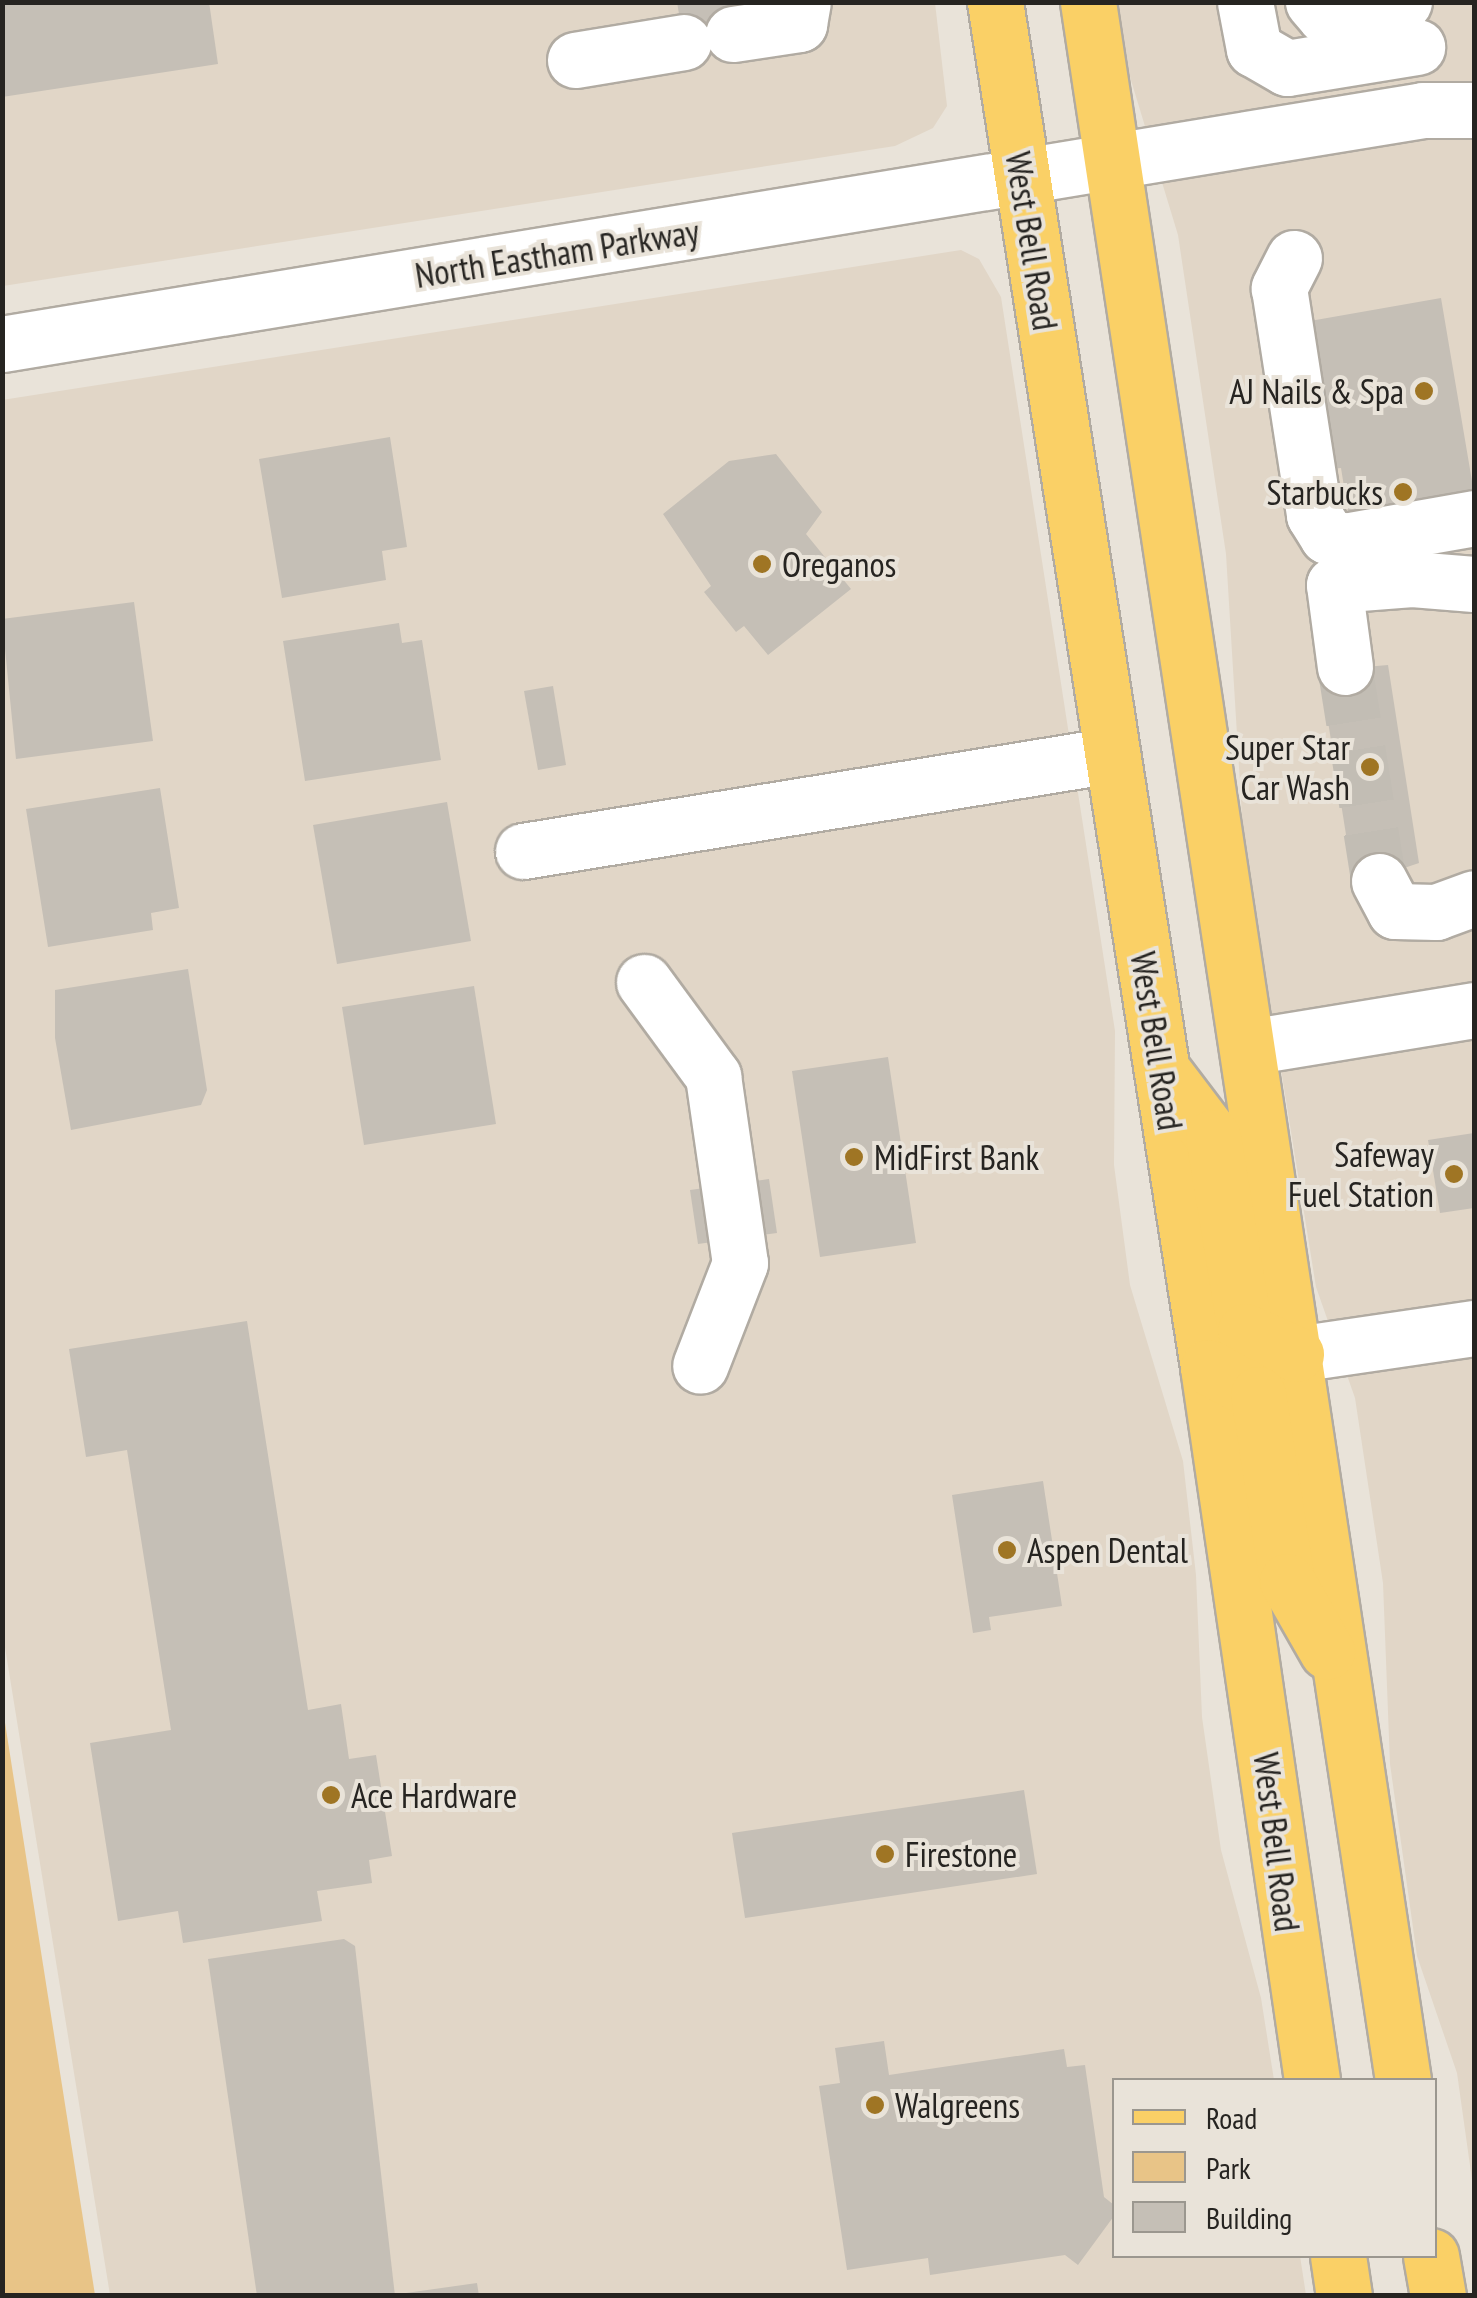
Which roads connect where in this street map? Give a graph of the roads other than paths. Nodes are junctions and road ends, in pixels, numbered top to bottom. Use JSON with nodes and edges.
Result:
{"nodes":[{"id":1,"x":803,"y":2,"type":"edge"},
{"id":2,"x":995,"y":2,"type":"edge"},
{"id":3,"x":1088,"y":2,"type":"edge"},
{"id":4,"x":1245,"y":2,"type":"edge"},
{"id":5,"x":1313,"y":2,"type":"edge"},
{"id":6,"x":1410,"y":17,"type":"edge"},
{"id":7,"x":574,"y":60,"type":"dead end"},
{"id":8,"x":1449,"y":110,"type":"edge"},
{"id":9,"x":1112,"y":162,"type":"junction"},
{"id":10,"x":1022,"y":177,"type":"junction"},
{"id":11,"x":1294,"y":258,"type":"dead end"},
{"id":12,"x":2,"y":344,"type":"edge"},
{"id":13,"x":1474,"y":518,"type":"edge"},
{"id":14,"x":1474,"y":560,"type":"edge"},
{"id":15,"x":1403,"y":580,"type":"junction"},
{"id":16,"x":1474,"y":584,"type":"edge"},
{"id":17,"x":1474,"y":608,"type":"edge"},
{"id":18,"x":1345,"y":667,"type":"tunnel mouth"},
{"id":19,"x":1112,"y":755,"type":"junction"},
{"id":20,"x":524,"y":850,"type":"dead end"},
{"id":21,"x":1379,"y":882,"type":"tunnel mouth"},
{"id":22,"x":1474,"y":898,"type":"edge"},
{"id":23,"x":644,"y":982,"type":"dead end"},
{"id":24,"x":1474,"y":1010,"type":"edge"},
{"id":25,"x":1249,"y":1047,"type":"junction"},
{"id":26,"x":1161,"y":1068,"type":"junction"},
{"id":27,"x":1474,"y":1328,"type":"edge"},
{"id":28,"x":1296,"y":1354,"type":"junction"},
{"id":29,"x":700,"y":1366,"type":"dead end"},
{"id":30,"x":1208,"y":1366,"type":"junction"},
{"id":31,"x":1345,"y":1683,"type":"junction"},
{"id":32,"x":1312,"y":2078,"type":"edge"},
{"id":33,"x":1404,"y":2078,"type":"edge"},
{"id":34,"x":1338,"y":2258,"type":"edge"},
{"id":35,"x":1431,"y":2258,"type":"edge"},
{"id":36,"x":1344,"y":2296,"type":"edge"},
{"id":37,"x":1438,"y":2296,"type":"edge"}],
"edges":[{"from":1,"to":7,"type":"street"},
{"from":2,"to":10,"type":"main road","name":"West Bell Road"},
{"from":3,"to":9,"type":"main road"},
{"from":4,"to":6,"type":"street"},
{"from":5,"to":6,"type":"street"},
{"from":6,"to":8,"type":"street"},
{"from":8,"to":9,"type":"street","name":"North Eastham Parkway"},
{"from":9,"to":10,"type":"street","name":"North Eastham Parkway"},
{"from":9,"to":25,"type":"main road"},
{"from":10,"to":12,"type":"street","name":"North Eastham Parkway"},
{"from":10,"to":19,"type":"main road","name":"West Bell Road"},
{"from":11,"to":13,"type":"street"},
{"from":14,"to":15,"type":"street"},
{"from":15,"to":16,"type":"street"},
{"from":15,"to":17,"type":"street"},
{"from":15,"to":18,"type":"street"},
{"from":19,"to":20,"type":"street"},
{"from":19,"to":26,"type":"main road","name":"West Bell Road"},
{"from":21,"to":22,"type":"street"},
{"from":23,"to":29,"type":"street"},
{"from":24,"to":25,"type":"street"},
{"from":25,"to":28,"type":"main road"},
{"from":26,"to":28,"type":"main road"},
{"from":26,"to":30,"type":"main road","name":"West Bell Road"},
{"from":27,"to":28,"type":"street"},
{"from":28,"to":31,"type":"main road"},
{"from":30,"to":31,"type":"main road"},
{"from":30,"to":32,"type":"main road","name":"West Bell Road"},
{"from":31,"to":33,"type":"main road"},
{"from":34,"to":36,"type":"main road"},
{"from":35,"to":37,"type":"main road"}]}
